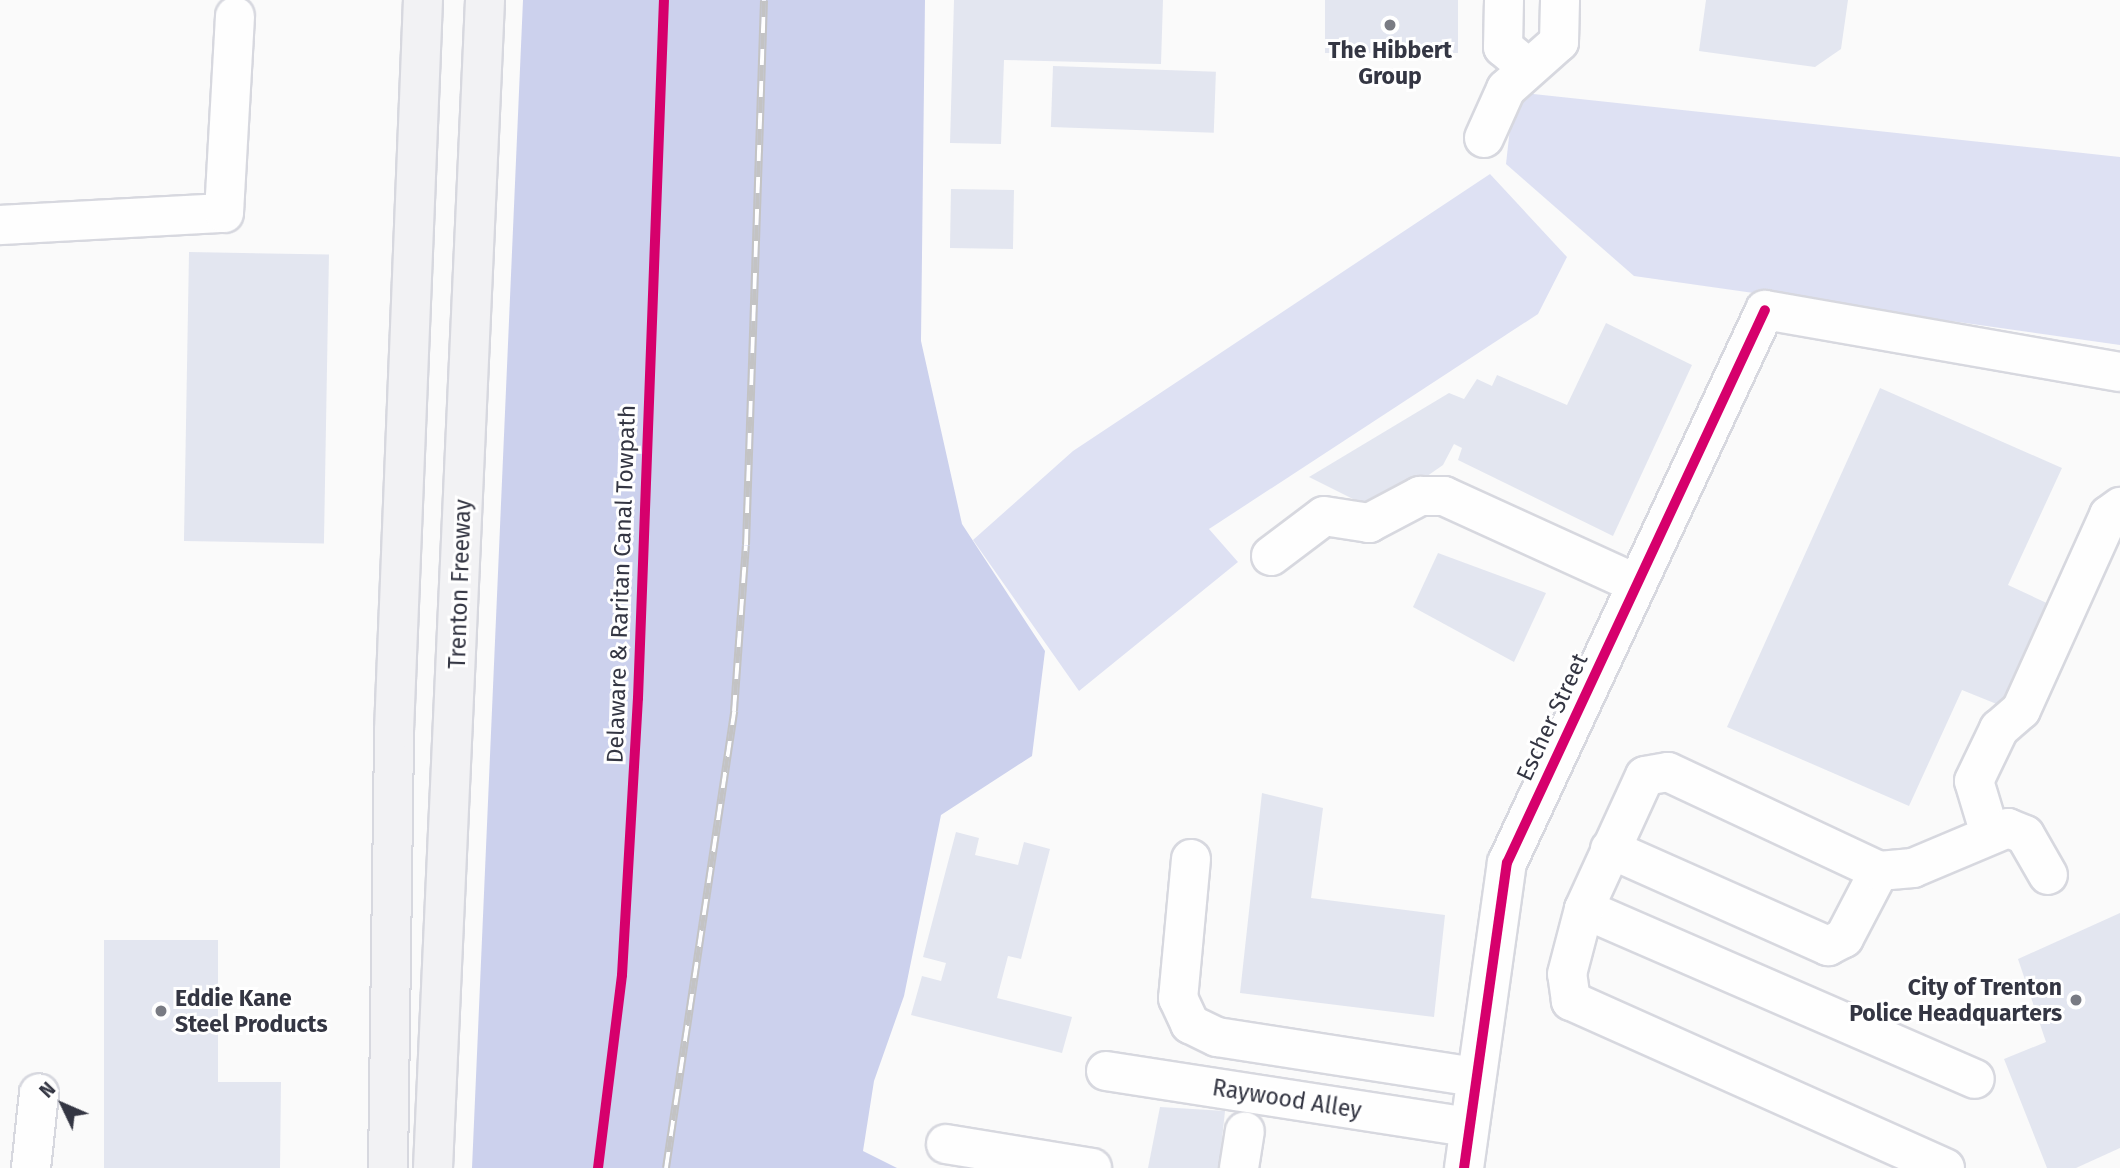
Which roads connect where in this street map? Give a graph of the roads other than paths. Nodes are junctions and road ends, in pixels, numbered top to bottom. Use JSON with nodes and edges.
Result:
{"nodes":[{"id":1,"x":423,"y":0,"type":"edge"},
{"id":2,"x":485,"y":0,"type":"edge"},
{"id":3,"x":1504,"y":0,"type":"edge"},
{"id":4,"x":1560,"y":0,"type":"edge"},
{"id":5,"x":235,"y":16,"type":"dead end"},
{"id":6,"x":1527,"y":67,"type":"junction"},
{"id":7,"x":1484,"y":138,"type":"dead end"},
{"id":8,"x":0,"y":225,"type":"edge"},
{"id":9,"x":2120,"y":372,"type":"edge"},
{"id":10,"x":2120,"y":507,"type":"edge"},
{"id":11,"x":1270,"y":556,"type":"dead end"},
{"id":12,"x":1637,"y":584,"type":"junction"},
{"id":13,"x":1990,"y":834,"type":"junction"},
{"id":14,"x":1610,"y":849,"type":"junction"},
{"id":15,"x":1191,"y":859,"type":"dead end"},
{"id":16,"x":1880,"y":871,"type":"junction"},
{"id":17,"x":2048,"y":875,"type":"dead end"},
{"id":18,"x":1584,"y":909,"type":"junction"},
{"id":19,"x":1106,"y":1071,"type":"dead end"},
{"id":20,"x":1475,"y":1077,"type":"junction"},
{"id":21,"x":1975,"y":1079,"type":"dead end"},
{"id":22,"x":38,"y":1093,"type":"dead end"},
{"id":23,"x":1468,"y":1127,"type":"junction"},
{"id":24,"x":1245,"y":1130,"type":"dead end"},
{"id":25,"x":946,"y":1144,"type":"dead end"},
{"id":26,"x":31,"y":1168,"type":"edge"},
{"id":27,"x":388,"y":1168,"type":"edge"},
{"id":28,"x":433,"y":1168,"type":"edge"},
{"id":29,"x":1092,"y":1168,"type":"edge"},
{"id":30,"x":1239,"y":1168,"type":"edge"},
{"id":31,"x":1464,"y":1168,"type":"edge"},
{"id":32,"x":1945,"y":1168,"type":"edge"}],
"edges":[{"from":1,"to":27,"type":"highway"},
{"from":2,"to":28,"type":"highway","name":"Trenton Freeway"},
{"from":3,"to":6,"type":"street"},
{"from":4,"to":6,"type":"street"},
{"from":5,"to":8,"type":"street"},
{"from":6,"to":7,"type":"street"},
{"from":9,"to":12,"type":"street","name":"Escher Street"},
{"from":10,"to":13,"type":"street"},
{"from":11,"to":12,"type":"street"},
{"from":12,"to":20,"type":"street","name":"Escher Street"},
{"from":13,"to":16,"type":"street"},
{"from":13,"to":17,"type":"street"},
{"from":14,"to":16,"type":"street"},
{"from":14,"to":16,"type":"street"},
{"from":14,"to":18,"type":"street"},
{"from":15,"to":20,"type":"street"},
{"from":18,"to":21,"type":"street"},
{"from":18,"to":32,"type":"street"},
{"from":19,"to":23,"type":"street","name":"Raywood Alley"},
{"from":20,"to":23,"type":"street","name":"Escher Street"},
{"from":22,"to":26,"type":"street"},
{"from":23,"to":31,"type":"street","name":"Escher Street"},
{"from":24,"to":30,"type":"street"},
{"from":25,"to":29,"type":"street"}]}
